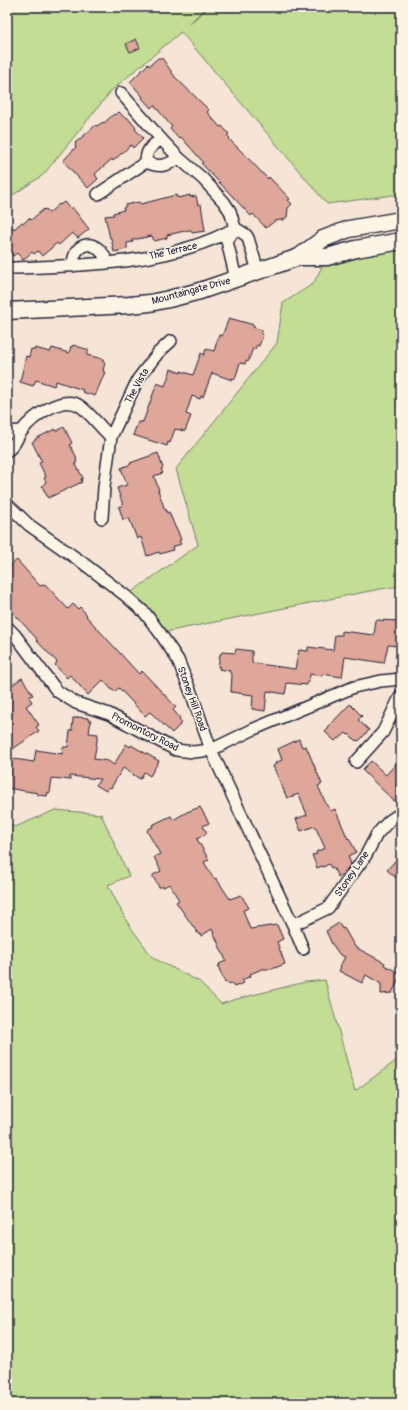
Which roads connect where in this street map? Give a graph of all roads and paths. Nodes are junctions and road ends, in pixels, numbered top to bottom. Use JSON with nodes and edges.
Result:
{"nodes":[{"id":1,"x":122,"y":93,"type":"dead end"},
{"id":2,"x":161,"y":139,"type":"junction"},
{"id":3,"x":179,"y":158,"type":"junction"},
{"id":4,"x":146,"y":162,"type":"junction"},
{"id":5,"x":98,"y":194,"type":"dead end"},
{"id":6,"x":401,"y":220,"type":"edge"},
{"id":7,"x":236,"y":228,"type":"junction"},
{"id":8,"x":401,"y":241,"type":"edge"},
{"id":9,"x":299,"y":256,"type":"junction"},
{"id":10,"x":107,"y":262,"type":"junction"},
{"id":11,"x":73,"y":266,"type":"junction"},
{"id":12,"x":11,"y":268,"type":"dead end"},
{"id":13,"x":258,"y":271,"type":"junction"},
{"id":14,"x":236,"y":279,"type":"junction"},
{"id":15,"x":7,"y":311,"type":"edge"},
{"id":16,"x":170,"y":341,"type":"dead end"},
{"id":17,"x":22,"y":431,"type":"junction"},
{"id":18,"x":7,"y":432,"type":"edge"},
{"id":19,"x":111,"y":437,"type":"junction"},
{"id":20,"x":7,"y":451,"type":"edge"},
{"id":21,"x":7,"y":504,"type":"edge"},
{"id":22,"x":102,"y":518,"type":"dead end"},
{"id":23,"x":7,"y":627,"type":"edge"},
{"id":24,"x":401,"y":679,"type":"edge"},
{"id":25,"x":401,"y":695,"type":"edge"},
{"id":26,"x":211,"y":750,"type":"junction"},
{"id":27,"x":356,"y":762,"type":"dead end"},
{"id":28,"x":401,"y":813,"type":"edge"},
{"id":29,"x":293,"y":925,"type":"junction"},
{"id":30,"x":303,"y":949,"type":"dead end"}],
"edges":[{"from":1,"to":2,"type":"street"},
{"from":2,"to":3,"type":"street"},
{"from":2,"to":4,"type":"street"},
{"from":3,"to":4,"type":"street"},
{"from":3,"to":7,"type":"street"},
{"from":4,"to":5,"type":"street"},
{"from":6,"to":9,"type":"street","name":"Mountaingate Drive"},
{"from":7,"to":10,"type":"street","name":"The Terrace"},
{"from":7,"to":13,"type":"street"},
{"from":7,"to":14,"type":"street"},
{"from":8,"to":9,"type":"street","name":"Mountaingate Drive"},
{"from":9,"to":13,"type":"street","name":"Mountaingate Drive"},
{"from":10,"to":11,"type":"street","name":"The Terrace"},
{"from":10,"to":11,"type":"street"},
{"from":11,"to":12,"type":"street","name":"The Terrace"},
{"from":13,"to":14,"type":"street","name":"Mountaingate Drive"},
{"from":14,"to":15,"type":"street","name":"Mountaingate Drive"},
{"from":16,"to":19,"type":"street","name":"The Vista"},
{"from":17,"to":18,"type":"street"},
{"from":17,"to":19,"type":"street"},
{"from":17,"to":20,"type":"street"},
{"from":19,"to":22,"type":"street","name":"The Vista"},
{"from":21,"to":26,"type":"street","name":"Stoney Hill Road"},
{"from":23,"to":26,"type":"street","name":"Promontory Road"},
{"from":24,"to":26,"type":"street","name":"Promontory Road"},
{"from":25,"to":27,"type":"street"},
{"from":26,"to":29,"type":"street","name":"Stoney Hill Road"},
{"from":28,"to":29,"type":"street","name":"Stoney Lane"},
{"from":29,"to":30,"type":"street","name":"Stoney Hill Road"}]}
